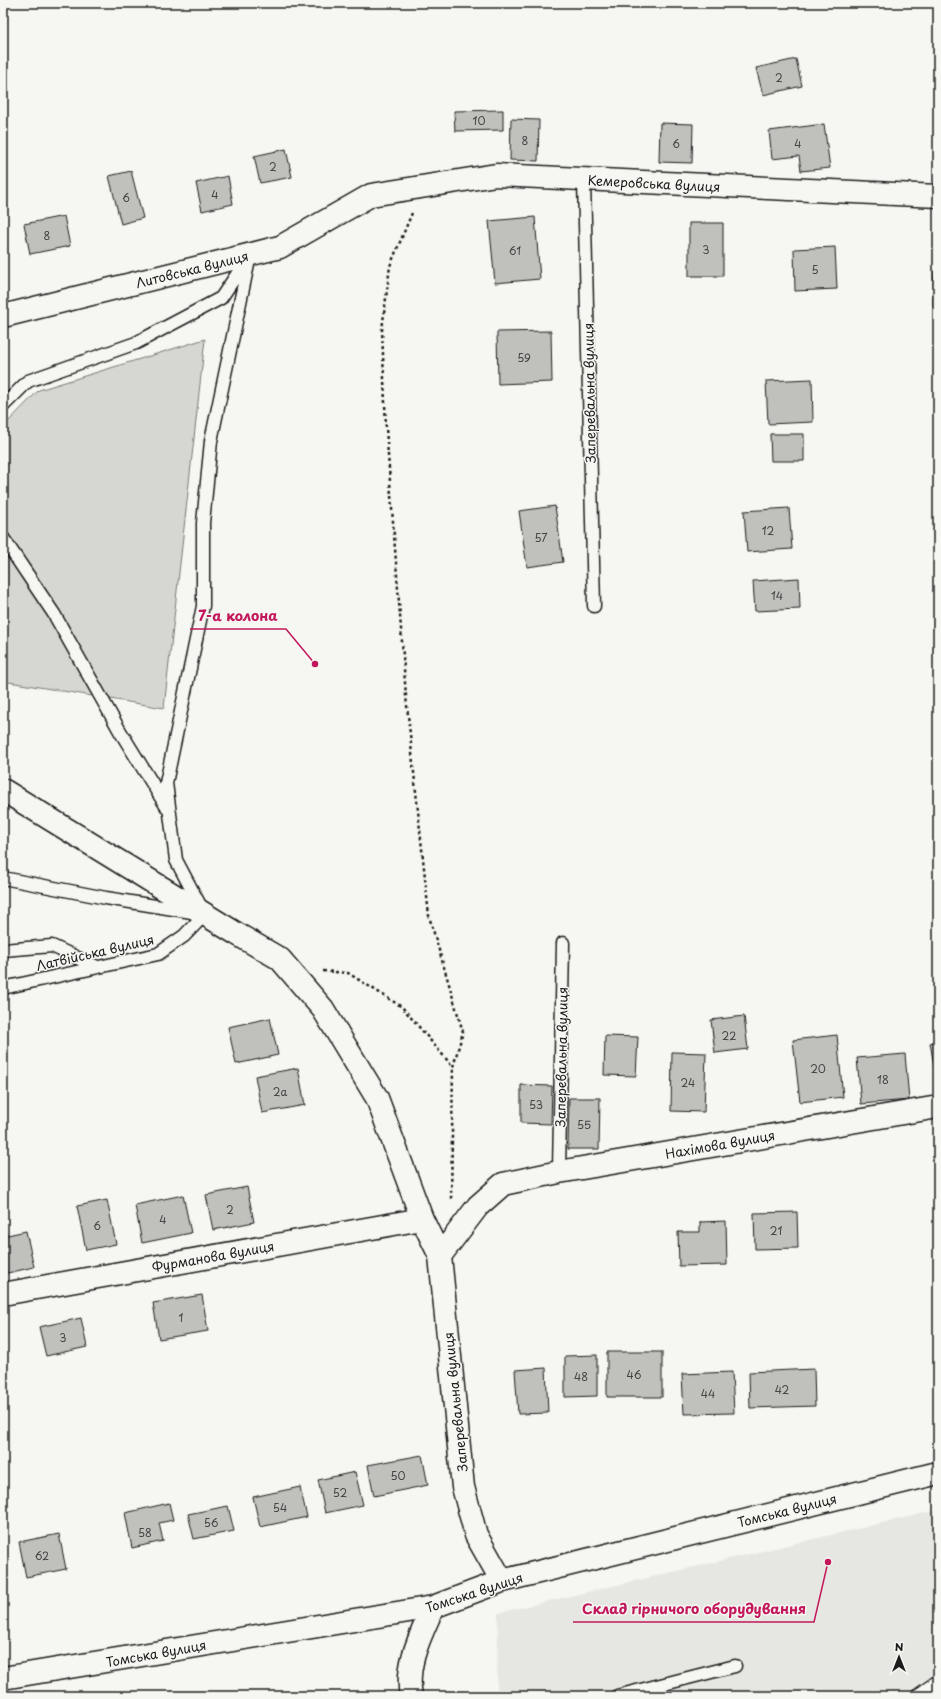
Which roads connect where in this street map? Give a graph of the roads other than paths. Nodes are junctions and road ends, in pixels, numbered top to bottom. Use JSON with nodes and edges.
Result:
{"nodes":[{"id":1,"x":584,"y":180,"type":"junction"},
{"id":2,"x":371,"y":195,"type":"joint"},
{"id":3,"x":938,"y":196,"type":"edge"},
{"id":4,"x":250,"y":255,"type":"junction"},
{"id":5,"x":3,"y":316,"type":"edge"},
{"id":6,"x":3,"y":406,"type":"edge"},
{"id":7,"x":3,"y":538,"type":"edge"},
{"id":8,"x":594,"y":606,"type":"dead end"},
{"id":9,"x":3,"y":790,"type":"edge"},
{"id":10,"x":170,"y":812,"type":"junction"},
{"id":11,"x":3,"y":878,"type":"edge"},
{"id":12,"x":205,"y":914,"type":"junction"},
{"id":13,"x":562,"y":943,"type":"dead end"},
{"id":14,"x":3,"y":950,"type":"edge"},
{"id":15,"x":97,"y":967,"type":"junction"},
{"id":16,"x":3,"y":988,"type":"edge"},
{"id":17,"x":938,"y":1107,"type":"edge"},
{"id":18,"x":559,"y":1172,"type":"junction"},
{"id":19,"x":422,"y":1219,"type":"junction"},
{"id":20,"x":440,"y":1256,"type":"junction"},
{"id":21,"x":3,"y":1294,"type":"edge"},
{"id":22,"x":938,"y":1473,"type":"edge"},
{"id":23,"x":502,"y":1581,"type":"junction"},
{"id":24,"x":433,"y":1607,"type":"junction"},
{"id":25,"x":735,"y":1666,"type":"dead end"},
{"id":26,"x":3,"y":1678,"type":"edge"},
{"id":27,"x":938,"y":1681,"type":"edge"},
{"id":28,"x":411,"y":1696,"type":"edge"},
{"id":29,"x":617,"y":1696,"type":"edge"},
{"id":30,"x":917,"y":1696,"type":"edge"}],
"edges":[{"from":1,"to":2,"type":"street","name":"Кемеровська вулиця"},
{"from":1,"to":3,"type":"street","name":"Кемеровська вулиця"},
{"from":1,"to":8,"type":"lane","name":"Заперевальна вулиця"},
{"from":2,"to":4,"type":"street","name":"Литовська вулиця"},
{"from":4,"to":5,"type":"street","name":"Литовська вулиця"},
{"from":4,"to":6,"type":"lane"},
{"from":4,"to":10,"type":"lane"},
{"from":7,"to":10,"type":"lane"},
{"from":9,"to":12,"type":"street","name":"Заперевальна вулиця"},
{"from":10,"to":12,"type":"lane"},
{"from":11,"to":12,"type":"lane"},
{"from":12,"to":15,"type":"lane","name":"Латвiйська вулиця"},
{"from":12,"to":19,"type":"street","name":"Заперевальна вулиця"},
{"from":13,"to":18,"type":"lane","name":"Заперевальна вулиця"},
{"from":14,"to":15,"type":"lane"},
{"from":15,"to":16,"type":"lane","name":"Латвiйська вулиця"},
{"from":17,"to":18,"type":"street","name":"Нахімова вулиця"},
{"from":18,"to":20,"type":"street","name":"Нахімова вулиця"},
{"from":19,"to":20,"type":"street","name":"Заперевальна вулиця"},
{"from":19,"to":21,"type":"street","name":"Фурманова вулиця"},
{"from":20,"to":23,"type":"street","name":"Заперевальна вулиця"},
{"from":22,"to":23,"type":"street","name":"Томська вулиця"},
{"from":23,"to":24,"type":"street","name":"Томська вулиця"},
{"from":24,"to":26,"type":"street","name":"Томська вулиця"},
{"from":24,"to":28,"type":"street"},
{"from":25,"to":29,"type":"lane"},
{"from":27,"to":30,"type":"lane"}]}
